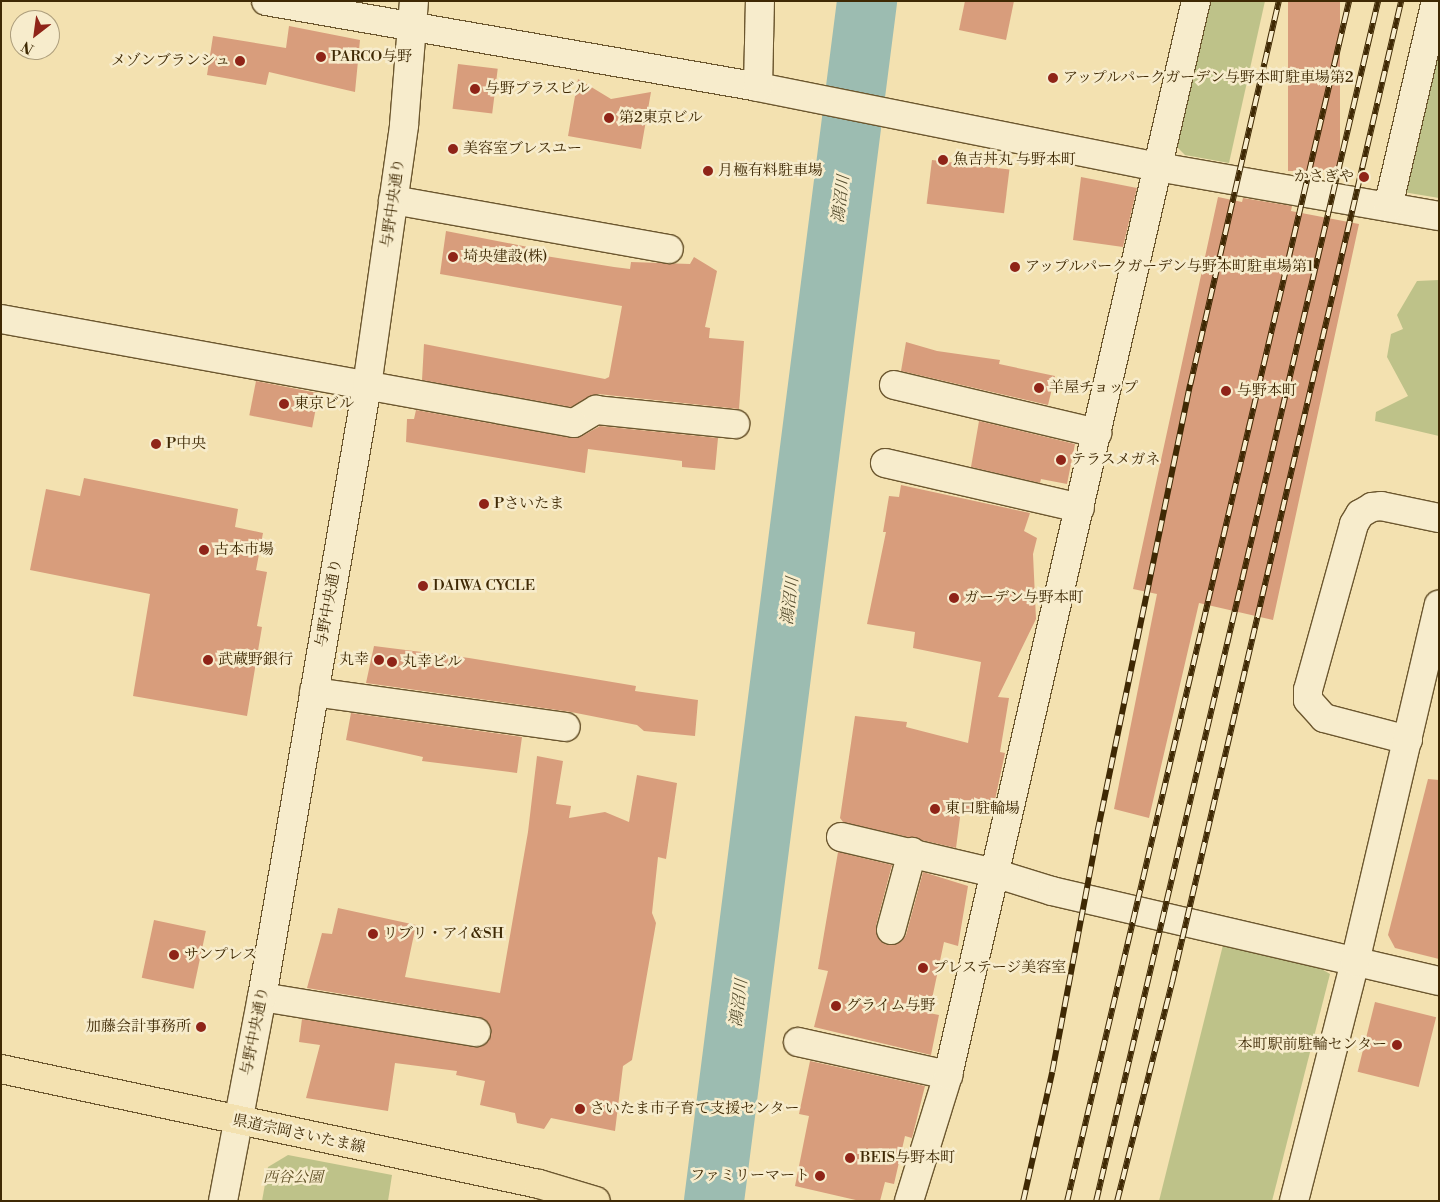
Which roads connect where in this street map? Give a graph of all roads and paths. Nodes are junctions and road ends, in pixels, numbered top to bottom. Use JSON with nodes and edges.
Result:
{"nodes":[{"id":1,"x":266,"y":1,"type":"edge"},
{"id":2,"x":414,"y":1,"type":"edge"},
{"id":3,"x":760,"y":1,"type":"edge"},
{"id":4,"x":1196,"y":1,"type":"edge"},
{"id":5,"x":1436,"y":1,"type":"edge"},
{"id":6,"x":305,"y":5,"type":"edge"},
{"id":7,"x":414,"y":28,"type":"junction"},
{"id":8,"x":758,"y":87,"type":"junction"},
{"id":9,"x":1158,"y":167,"type":"junction"},
{"id":10,"x":393,"y":200,"type":"junction"},
{"id":11,"x":1388,"y":207,"type":"junction"},
{"id":12,"x":1439,"y":216,"type":"edge"},
{"id":13,"x":669,"y":249,"type":"dead end"},
{"id":14,"x":1,"y":318,"type":"edge"},
{"id":15,"x":894,"y":385,"type":"dead end"},
{"id":16,"x":367,"y":386,"type":"junction"},
{"id":17,"x":735,"y":424,"type":"dead end"},
{"id":18,"x":1097,"y":432,"type":"junction"},
{"id":19,"x":886,"y":462,"type":"dead end"},
{"id":20,"x":1080,"y":508,"type":"junction"},
{"id":21,"x":1439,"y":518,"type":"edge"},
{"id":22,"x":1439,"y":605,"type":"edge"},
{"id":23,"x":314,"y":692,"type":"junction"},
{"id":24,"x":566,"y":727,"type":"dead end"},
{"id":25,"x":1408,"y":740,"type":"junction"},
{"id":26,"x":842,"y":837,"type":"dead end"},
{"id":27,"x":912,"y":852,"type":"junction"},
{"id":28,"x":994,"y":873,"type":"junction"},
{"id":29,"x":891,"y":930,"type":"dead end"},
{"id":30,"x":1355,"y":962,"type":"junction"},
{"id":31,"x":1439,"y":980,"type":"edge"},
{"id":32,"x":262,"y":997,"type":"junction"},
{"id":33,"x":476,"y":1032,"type":"dead end"},
{"id":34,"x":798,"y":1042,"type":"dead end"},
{"id":35,"x":1,"y":1069,"type":"edge"},
{"id":36,"x":948,"y":1075,"type":"junction"},
{"id":37,"x":238,"y":1122,"type":"junction"},
{"id":38,"x":223,"y":1201,"type":"edge"},
{"id":39,"x":596,"y":1201,"type":"edge"},
{"id":40,"x":909,"y":1201,"type":"edge"},
{"id":41,"x":1294,"y":1201,"type":"edge"}],
"edges":[{"from":1,"to":6,"type":"street"},
{"from":2,"to":7,"type":"street","name":"与野中央通り"},
{"from":3,"to":8,"type":"street"},
{"from":4,"to":9,"type":"street"},
{"from":5,"to":11,"type":"street"},
{"from":6,"to":7,"type":"street"},
{"from":7,"to":8,"type":"street"},
{"from":7,"to":10,"type":"street","name":"与野中央通り"},
{"from":8,"to":9,"type":"street"},
{"from":9,"to":11,"type":"street"},
{"from":9,"to":18,"type":"street"},
{"from":10,"to":13,"type":"street"},
{"from":10,"to":16,"type":"street","name":"与野中央通り"},
{"from":11,"to":12,"type":"street"},
{"from":14,"to":16,"type":"street"},
{"from":15,"to":18,"type":"street"},
{"from":16,"to":17,"type":"street"},
{"from":16,"to":23,"type":"street","name":"与野中央通り"},
{"from":18,"to":20,"type":"street"},
{"from":19,"to":20,"type":"street"},
{"from":20,"to":28,"type":"street"},
{"from":21,"to":25,"type":"street"},
{"from":22,"to":25,"type":"street"},
{"from":23,"to":24,"type":"street"},
{"from":23,"to":32,"type":"street","name":"与野中央通り"},
{"from":25,"to":30,"type":"street"},
{"from":26,"to":27,"type":"street"},
{"from":27,"to":28,"type":"street"},
{"from":27,"to":29,"type":"street"},
{"from":28,"to":30,"type":"street"},
{"from":28,"to":36,"type":"street"},
{"from":30,"to":31,"type":"street"},
{"from":30,"to":41,"type":"street"},
{"from":32,"to":33,"type":"street"},
{"from":32,"to":37,"type":"street","name":"与野中央通り"},
{"from":34,"to":36,"type":"street"},
{"from":35,"to":37,"type":"main road","name":"県道宗岡さいたま線"},
{"from":36,"to":40,"type":"street"},
{"from":37,"to":38,"type":"street","name":"与野中央通り"},
{"from":37,"to":39,"type":"main road","name":"県道宗岡さいたま線"}]}
